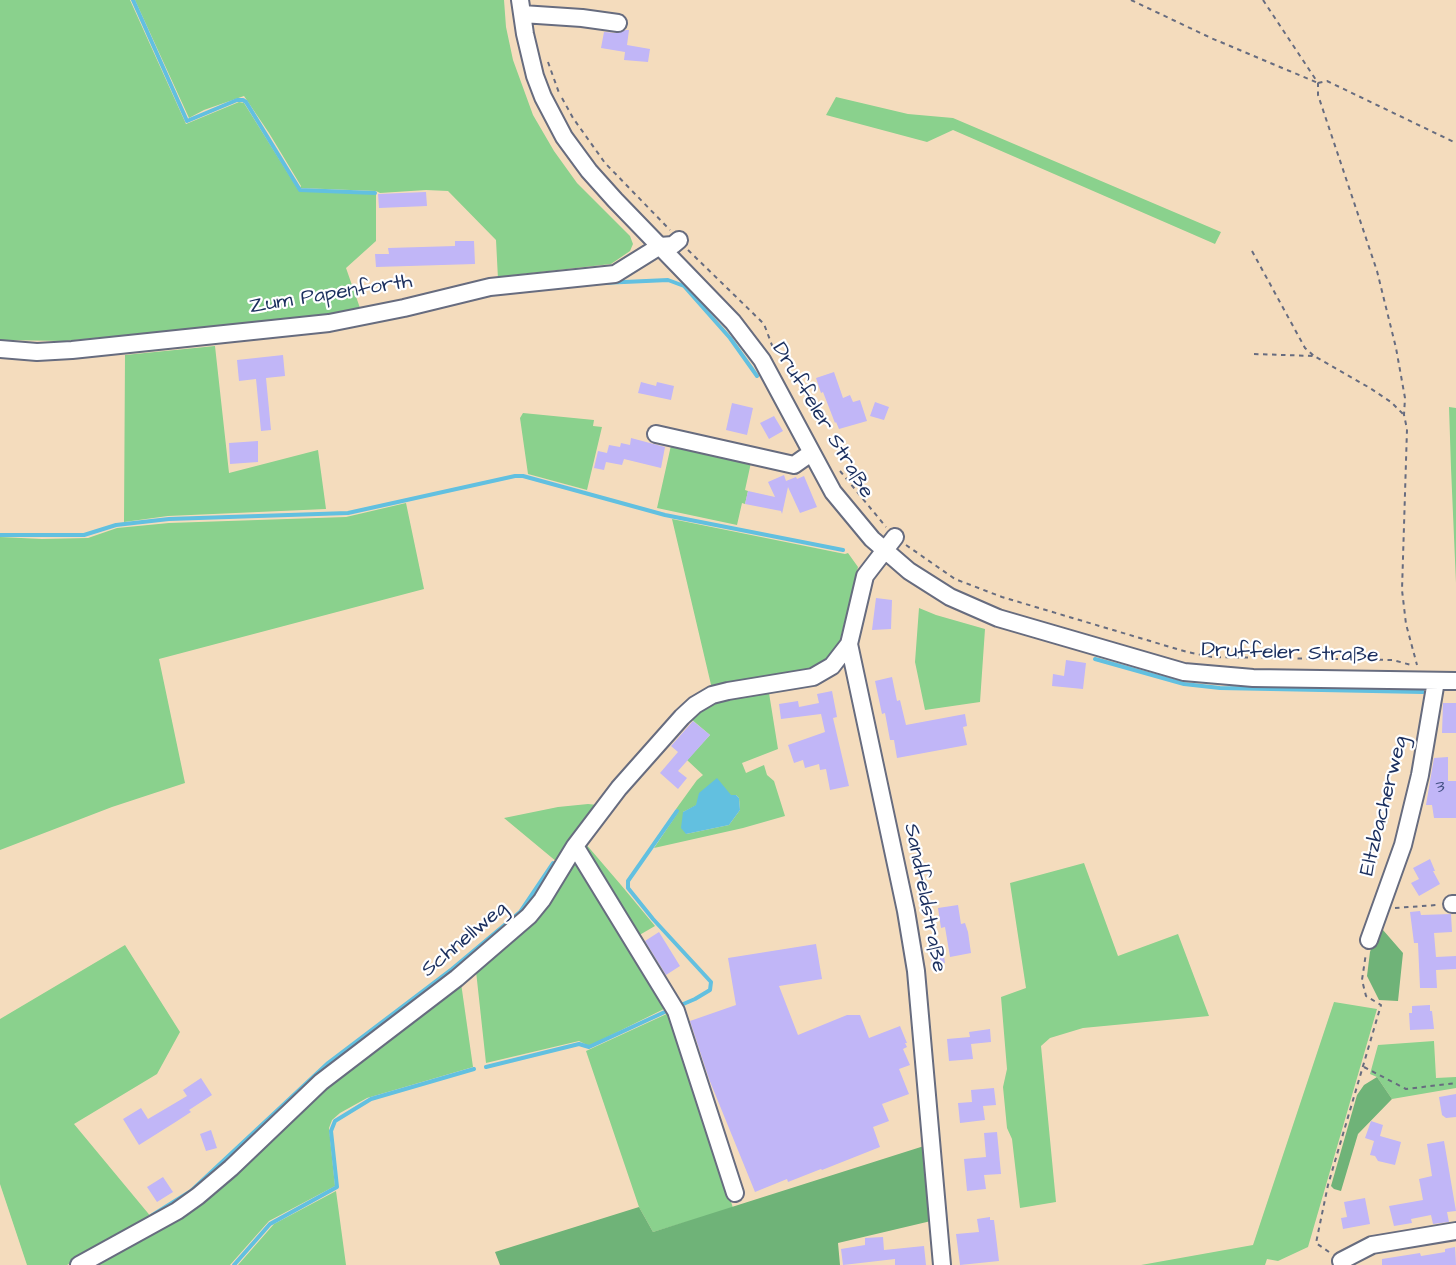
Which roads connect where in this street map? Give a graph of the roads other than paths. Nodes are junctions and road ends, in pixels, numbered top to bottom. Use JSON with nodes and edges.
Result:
{"nodes":[{"id":1,"x":521,"y":7,"type":"edge"},
{"id":2,"x":618,"y":23,"type":"dead end"},
{"id":3,"x":679,"y":240,"type":"road end"},
{"id":4,"x":660,"y":246,"type":"junction"},
{"id":5,"x":0,"y":349,"type":"edge"},
{"id":6,"x":656,"y":434,"type":"dead end"},
{"id":7,"x":811,"y":453,"type":"junction"},
{"id":8,"x":895,"y":537,"type":"road end"},
{"id":9,"x":884,"y":551,"type":"junction"},
{"id":10,"x":849,"y":644,"type":"junction"},
{"id":11,"x":1436,"y":681,"type":"junction"},
{"id":12,"x":1456,"y":681,"type":"edge"},
{"id":13,"x":575,"y":846,"type":"junction"},
{"id":14,"x":1369,"y":940,"type":"dead end"},
{"id":15,"x":735,"y":1193,"type":"dead end"},
{"id":16,"x":1456,"y":1231,"type":"edge"},
{"id":17,"x":1341,"y":1261,"type":"road end"},
{"id":18,"x":79,"y":1265,"type":"edge"},
{"id":19,"x":942,"y":1265,"type":"edge"}],
"edges":[{"from":1,"to":2,"type":"street"},
{"from":1,"to":4,"type":"street","name":"Druffeler Straße"},
{"from":3,"to":4,"type":"street","name":"Zum Papenforth"},
{"from":4,"to":5,"type":"street","name":"Zum Papenforth"},
{"from":4,"to":7,"type":"street","name":"Druffeler Straße"},
{"from":6,"to":7,"type":"street"},
{"from":7,"to":9,"type":"street","name":"Druffeler Straße"},
{"from":8,"to":9,"type":"street","name":"Sandfeldstraße"},
{"from":9,"to":10,"type":"street","name":"Sandfeldstraße"},
{"from":9,"to":11,"type":"street","name":"Druffeler Straße"},
{"from":10,"to":13,"type":"street","name":"Schnellweg"},
{"from":10,"to":19,"type":"street","name":"Sandfeldstraße"},
{"from":11,"to":12,"type":"street","name":"Druffeler Straße"},
{"from":11,"to":14,"type":"street","name":"Eltzbacherweg"},
{"from":13,"to":15,"type":"street"},
{"from":13,"to":18,"type":"street","name":"Schnellweg"},
{"from":16,"to":17,"type":"street"}]}
